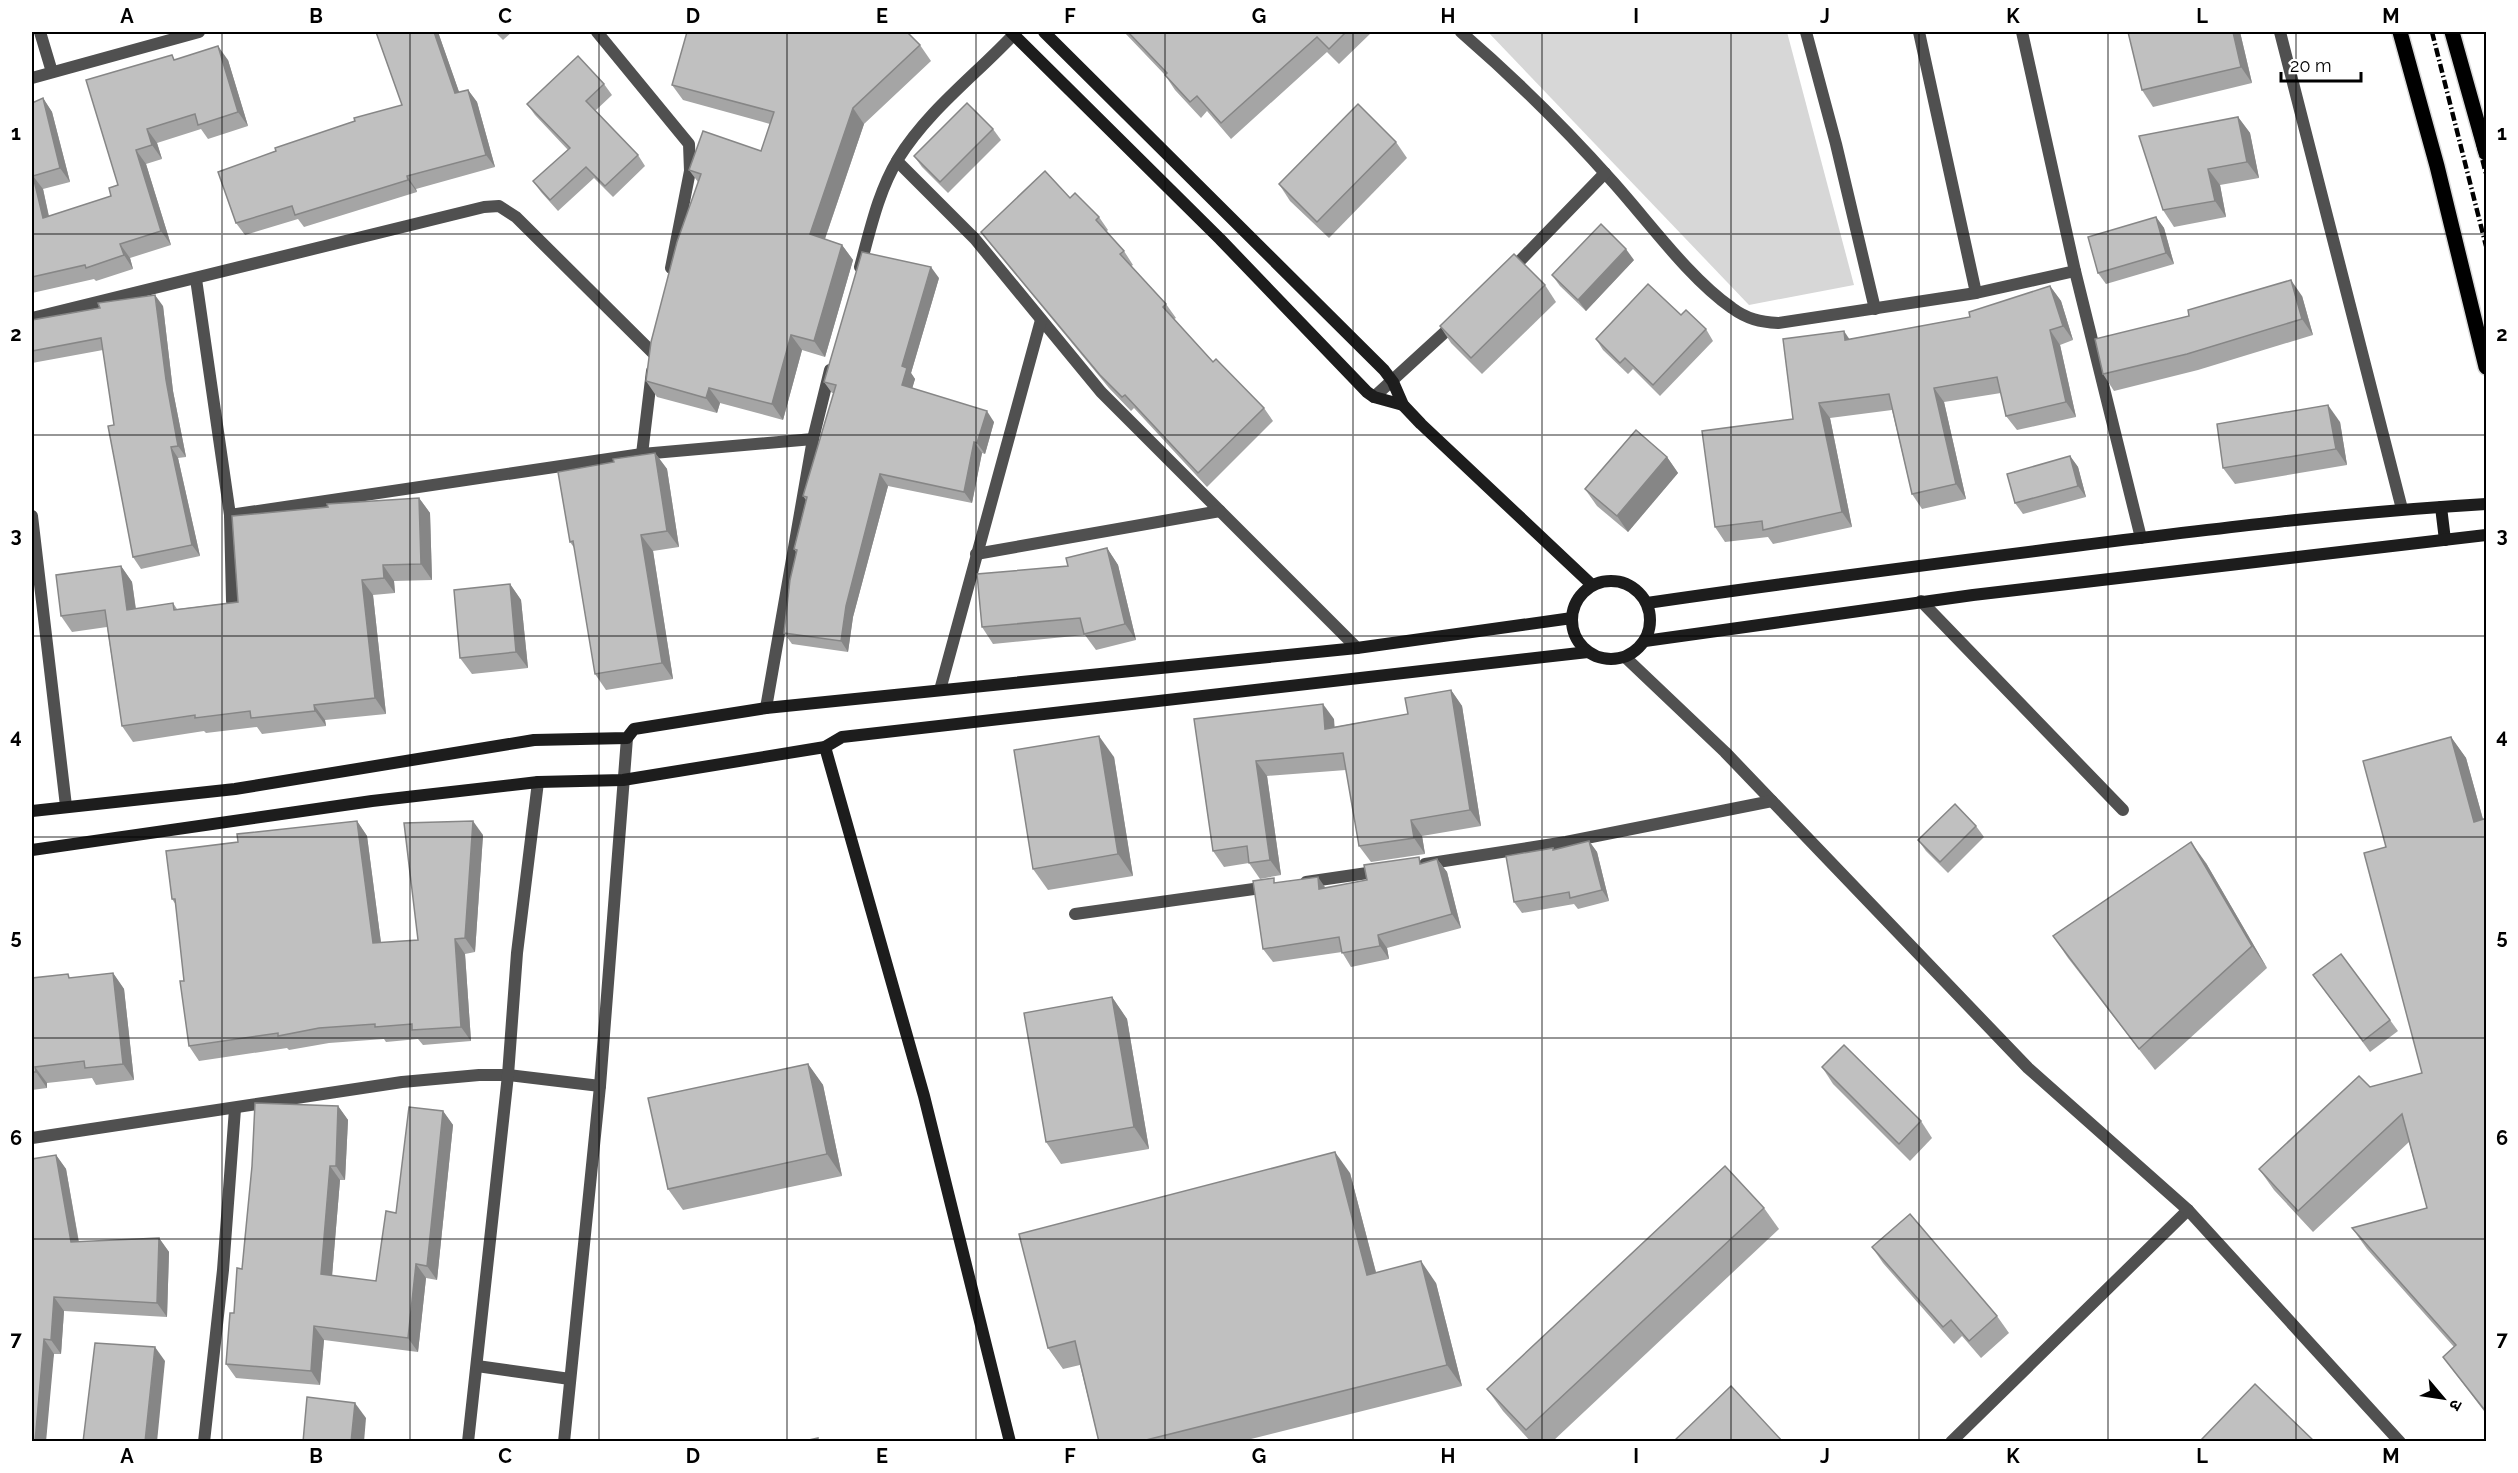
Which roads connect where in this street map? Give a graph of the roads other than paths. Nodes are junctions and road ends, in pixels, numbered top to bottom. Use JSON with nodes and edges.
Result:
{"nodes":[{"id":1,"x":40,"y":32,"type":"edge"},
{"id":2,"x":199,"y":32,"type":"edge"},
{"id":3,"x":597,"y":32,"type":"edge"},
{"id":4,"x":1014,"y":32,"type":"edge"},
{"id":5,"x":1044,"y":32,"type":"edge"},
{"id":6,"x":1461,"y":32,"type":"edge"},
{"id":7,"x":1806,"y":32,"type":"edge"},
{"id":8,"x":1919,"y":32,"type":"edge"},
{"id":9,"x":2022,"y":32,"type":"edge"},
{"id":10,"x":2280,"y":32,"type":"edge"},
{"id":11,"x":2400,"y":32,"type":"edge"},
{"id":12,"x":2452,"y":32,"type":"edge"},
{"id":13,"x":52,"y":72,"type":"junction"},
{"id":14,"x":32,"y":78,"type":"edge"},
{"id":15,"x":2487,"y":153,"type":"edge"},
{"id":16,"x":897,"y":161,"type":"junction"},
{"id":17,"x":1605,"y":173,"type":"junction"},
{"id":18,"x":2075,"y":271,"type":"junction"},
{"id":19,"x":196,"y":279,"type":"junction"},
{"id":20,"x":856,"y":279,"type":"edge"},
{"id":21,"x":1501,"y":280,"type":"edge"},
{"id":22,"x":668,"y":285,"type":"edge"},
{"id":23,"x":1976,"y":293,"type":"junction"},
{"id":24,"x":1875,"y":309,"type":"junction"},
{"id":25,"x":1467,"y":312,"type":"edge"},
{"id":26,"x":32,"y":318,"type":"edge"},
{"id":27,"x":1041,"y":320,"type":"junction"},
{"id":28,"x":834,"y":357,"type":"edge"},
{"id":29,"x":2487,"y":367,"type":"edge"},
{"id":30,"x":1393,"y":382,"type":"junction"},
{"id":31,"x":1374,"y":397,"type":"junction"},
{"id":32,"x":1403,"y":405,"type":"junction"},
{"id":33,"x":813,"y":439,"type":"junction"},
{"id":34,"x":642,"y":454,"type":"junction"},
{"id":35,"x":2487,"y":504,"type":"edge"},
{"id":36,"x":2441,"y":507,"type":"junction"},
{"id":37,"x":2402,"y":509,"type":"junction"},
{"id":38,"x":1220,"y":510,"type":"junction"},
{"id":39,"x":230,"y":515,"type":"junction"},
{"id":40,"x":32,"y":516,"type":"edge"},
{"id":41,"x":2487,"y":535,"type":"edge"},
{"id":42,"x":2141,"y":538,"type":"junction"},
{"id":43,"x":2445,"y":540,"type":"junction"},
{"id":44,"x":976,"y":554,"type":"junction"},
{"id":45,"x":1592,"y":585,"type":"junction"},
{"id":46,"x":232,"y":601,"type":"edge"},
{"id":47,"x":1921,"y":601,"type":"junction"},
{"id":48,"x":1647,"y":603,"type":"junction"},
{"id":49,"x":1572,"y":618,"type":"junction"},
{"id":50,"x":1645,"y":641,"type":"junction"},
{"id":51,"x":1357,"y":648,"type":"junction"},
{"id":52,"x":1588,"y":652,"type":"junction"},
{"id":53,"x":1625,"y":657,"type":"junction"},
{"id":54,"x":940,"y":690,"type":"junction"},
{"id":55,"x":766,"y":708,"type":"junction"},
{"id":56,"x":627,"y":738,"type":"junction"},
{"id":57,"x":825,"y":747,"type":"junction"},
{"id":58,"x":623,"y":780,"type":"junction"},
{"id":59,"x":538,"y":782,"type":"junction"},
{"id":60,"x":1772,"y":801,"type":"junction"},
{"id":61,"x":66,"y":806,"type":"junction"},
{"id":62,"x":2123,"y":810,"type":"dead end"},
{"id":63,"x":32,"y":812,"type":"edge"},
{"id":64,"x":32,"y":850,"type":"edge"},
{"id":65,"x":1076,"y":914,"type":"dead end"},
{"id":66,"x":508,"y":1076,"type":"junction"},
{"id":67,"x":600,"y":1086,"type":"junction"},
{"id":68,"x":235,"y":1109,"type":"junction"},
{"id":69,"x":32,"y":1138,"type":"edge"},
{"id":70,"x":2188,"y":1210,"type":"junction"},
{"id":71,"x":477,"y":1366,"type":"junction"},
{"id":72,"x":570,"y":1379,"type":"junction"},
{"id":73,"x":204,"y":1442,"type":"edge"},
{"id":74,"x":468,"y":1442,"type":"edge"},
{"id":75,"x":564,"y":1442,"type":"edge"},
{"id":76,"x":1010,"y":1442,"type":"edge"},
{"id":77,"x":1951,"y":1442,"type":"edge"},
{"id":78,"x":2400,"y":1442,"type":"edge"}],
"edges":[{"from":1,"to":13,"type":"street"},
{"from":2,"to":13,"type":"street"},
{"from":3,"to":22,"type":"street"},
{"from":4,"to":16,"type":"street"},
{"from":4,"to":31,"type":"street"},
{"from":5,"to":30,"type":"street"},
{"from":6,"to":17,"type":"street"},
{"from":7,"to":24,"type":"street"},
{"from":8,"to":23,"type":"street"},
{"from":9,"to":18,"type":"street"},
{"from":10,"to":37,"type":"street"},
{"from":11,"to":29,"type":"main road"},
{"from":12,"to":15,"type":"main road"},
{"from":13,"to":14,"type":"street"},
{"from":16,"to":20,"type":"street"},
{"from":16,"to":27,"type":"street"},
{"from":17,"to":21,"type":"street"},
{"from":17,"to":24,"type":"street"},
{"from":18,"to":23,"type":"street"},
{"from":18,"to":42,"type":"street"},
{"from":19,"to":26,"type":"street"},
{"from":19,"to":34,"type":"street"},
{"from":19,"to":39,"type":"street"},
{"from":23,"to":24,"type":"street"},
{"from":25,"to":30,"type":"street"},
{"from":27,"to":38,"type":"street"},
{"from":27,"to":44,"type":"street"},
{"from":28,"to":33,"type":"street"},
{"from":30,"to":31,"type":"street"},
{"from":30,"to":32,"type":"street"},
{"from":31,"to":32,"type":"street"},
{"from":32,"to":45,"type":"street"},
{"from":33,"to":34,"type":"street"},
{"from":33,"to":55,"type":"street"},
{"from":34,"to":39,"type":"street"},
{"from":35,"to":36,"type":"street"},
{"from":36,"to":37,"type":"street"},
{"from":36,"to":43,"type":"street"},
{"from":37,"to":42,"type":"street"},
{"from":38,"to":44,"type":"street"},
{"from":38,"to":51,"type":"street"},
{"from":39,"to":46,"type":"street"},
{"from":40,"to":61,"type":"street"},
{"from":41,"to":43,"type":"street"},
{"from":42,"to":48,"type":"street"},
{"from":43,"to":47,"type":"street"},
{"from":44,"to":54,"type":"street"},
{"from":45,"to":48,"type":"street"},
{"from":45,"to":49,"type":"street"},
{"from":47,"to":50,"type":"street"},
{"from":47,"to":62,"type":"street"},
{"from":48,"to":50,"type":"street"},
{"from":49,"to":51,"type":"street"},
{"from":49,"to":52,"type":"street"},
{"from":50,"to":53,"type":"street"},
{"from":51,"to":54,"type":"street"},
{"from":52,"to":53,"type":"street"},
{"from":52,"to":57,"type":"street"},
{"from":53,"to":60,"type":"street"},
{"from":54,"to":55,"type":"street"},
{"from":55,"to":56,"type":"street"},
{"from":56,"to":58,"type":"street"},
{"from":56,"to":61,"type":"street"},
{"from":57,"to":58,"type":"street"},
{"from":57,"to":76,"type":"street"},
{"from":58,"to":59,"type":"street"},
{"from":58,"to":67,"type":"street"},
{"from":59,"to":64,"type":"street"},
{"from":59,"to":66,"type":"street"},
{"from":60,"to":65,"type":"street"},
{"from":60,"to":70,"type":"street"},
{"from":61,"to":63,"type":"street"},
{"from":66,"to":67,"type":"street"},
{"from":66,"to":68,"type":"street"},
{"from":66,"to":71,"type":"street"},
{"from":67,"to":72,"type":"street"},
{"from":68,"to":69,"type":"street"},
{"from":68,"to":73,"type":"street"},
{"from":70,"to":77,"type":"street"},
{"from":70,"to":78,"type":"street"},
{"from":71,"to":72,"type":"street"},
{"from":71,"to":74,"type":"street"},
{"from":72,"to":75,"type":"street"}]}
